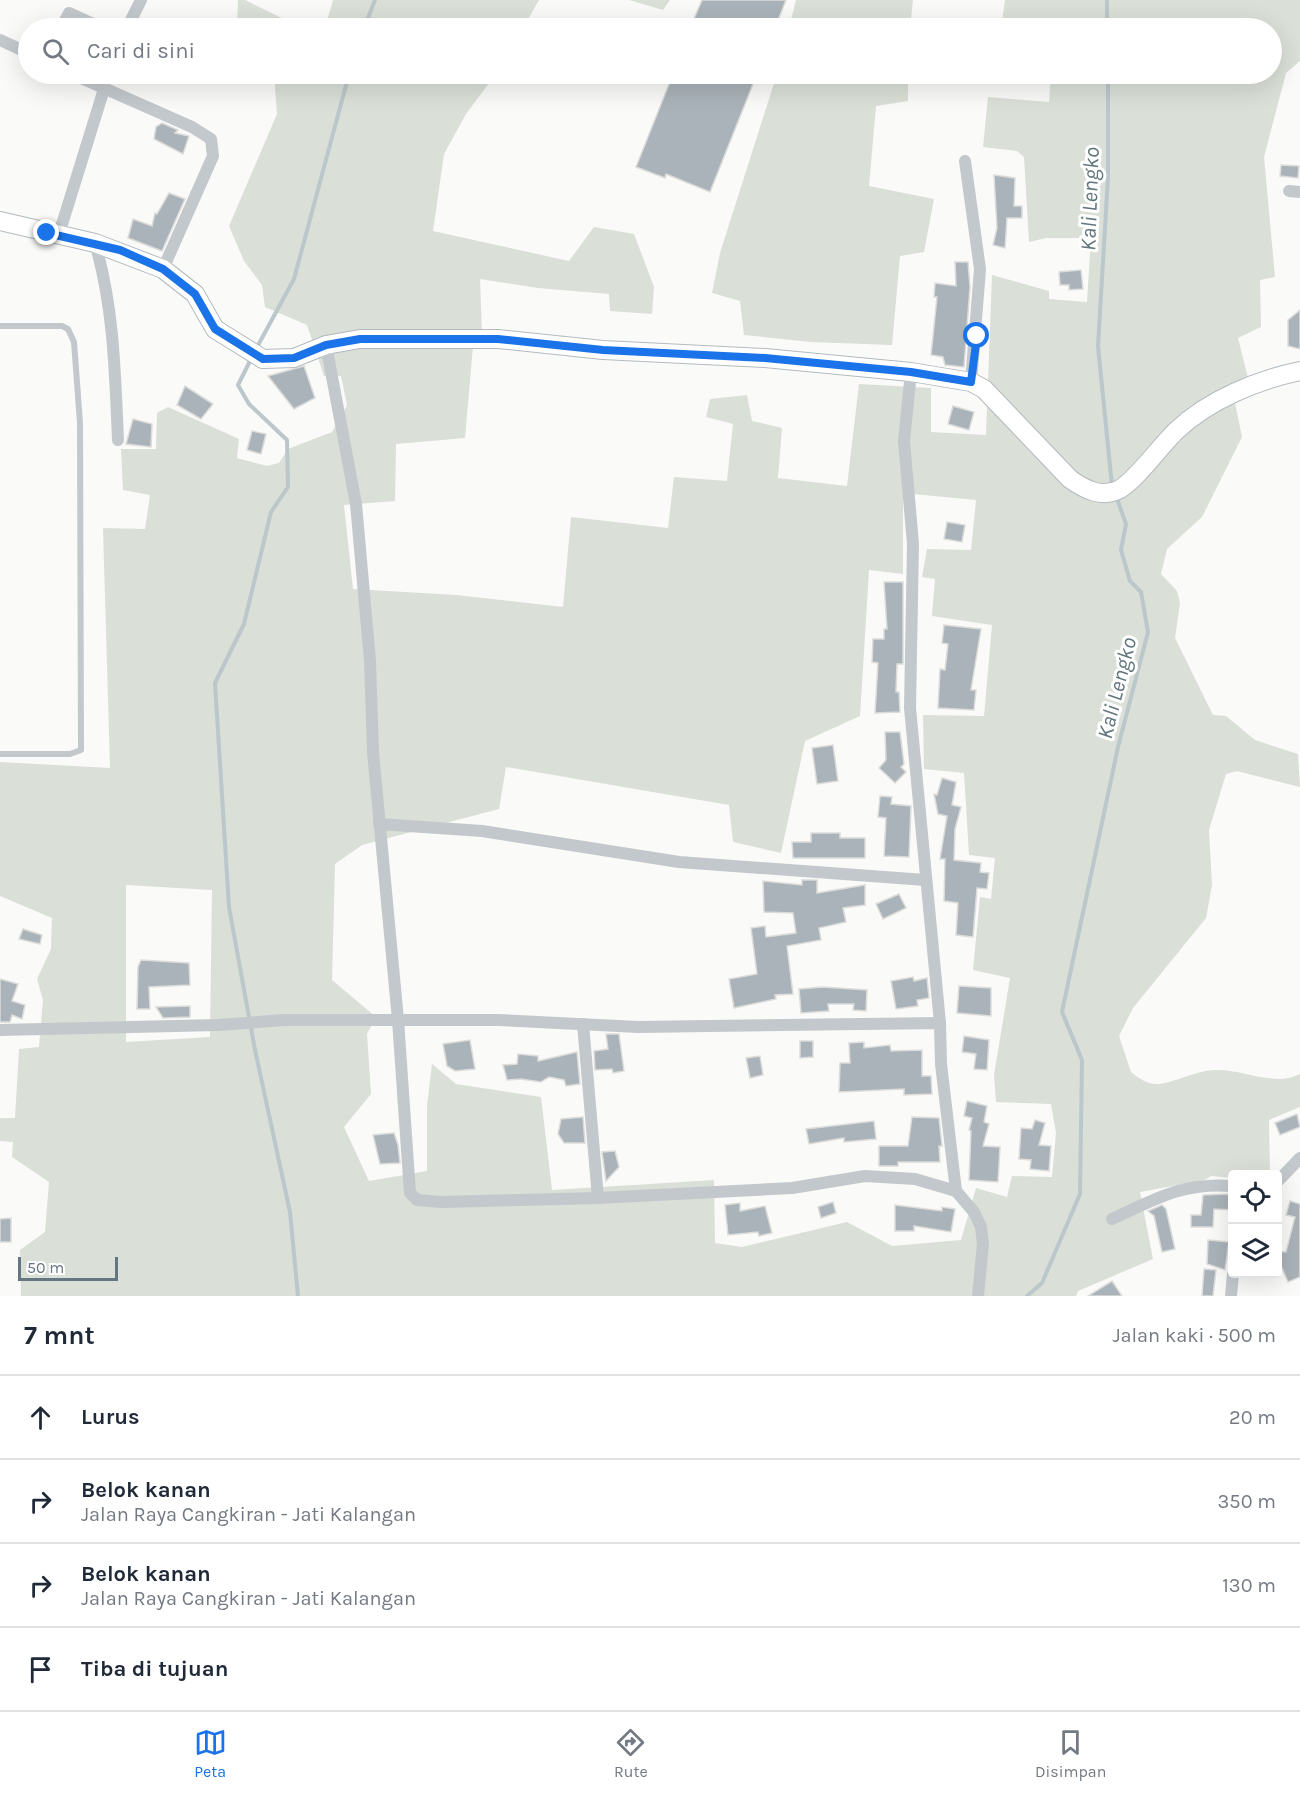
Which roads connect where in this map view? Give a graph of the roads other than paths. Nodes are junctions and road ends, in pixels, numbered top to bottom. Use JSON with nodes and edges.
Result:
{"nodes":[{"id":1,"x":141,"y":0,"type":"edge"},
{"id":2,"x":67,"y":18,"type":"edge"},
{"id":3,"x":81,"y":18,"type":"edge"},
{"id":4,"x":132,"y":18,"type":"edge"},
{"id":5,"x":0,"y":40,"type":"edge"},
{"id":6,"x":18,"y":48,"type":"edge"},
{"id":7,"x":93,"y":84,"type":"edge"},
{"id":8,"x":103,"y":84,"type":"edge"},
{"id":9,"x":102,"y":88,"type":"junction"},
{"id":10,"x":965,"y":161,"type":"dead end"},
{"id":11,"x":0,"y":221,"type":"edge"},
{"id":12,"x":59,"y":234,"type":"junction"},
{"id":13,"x":95,"y":243,"type":"junction"},
{"id":14,"x":163,"y":269,"type":"junction"},
{"id":15,"x":0,"y":326,"type":"edge"},
{"id":16,"x":326,"y":345,"type":"junction"},
{"id":17,"x":1300,"y":371,"type":"edge"},
{"id":18,"x":911,"y":372,"type":"junction"},
{"id":19,"x":971,"y":382,"type":"junction"},
{"id":20,"x":118,"y":440,"type":"dead end"},
{"id":21,"x":0,"y":754,"type":"edge"},
{"id":22,"x":380,"y":824,"type":"junction"},
{"id":23,"x":925,"y":880,"type":"junction"},
{"id":24,"x":398,"y":1020,"type":"junction"},
{"id":25,"x":940,"y":1023,"type":"junction"},
{"id":26,"x":583,"y":1024,"type":"junction"},
{"id":27,"x":0,"y":1030,"type":"edge"},
{"id":28,"x":1300,"y":1158,"type":"edge"},
{"id":29,"x":1282,"y":1176,"type":"edge"},
{"id":30,"x":1228,"y":1186,"type":"edge"},
{"id":31,"x":956,"y":1191,"type":"junction"},
{"id":32,"x":598,"y":1198,"type":"junction"},
{"id":33,"x":1112,"y":1219,"type":"dead end"},
{"id":34,"x":1233,"y":1278,"type":"edge"},
{"id":35,"x":978,"y":1296,"type":"edge"},
{"id":36,"x":1231,"y":1296,"type":"edge"}],
"edges":[{"from":1,"to":4,"type":"street"},
{"from":2,"to":3,"type":"street"},
{"from":5,"to":6,"type":"street"},
{"from":7,"to":9,"type":"street"},
{"from":8,"to":9,"type":"street"},
{"from":9,"to":12,"type":"street"},
{"from":9,"to":14,"type":"street"},
{"from":10,"to":19,"type":"street"},
{"from":11,"to":12,"type":"street"},
{"from":12,"to":13,"type":"street"},
{"from":13,"to":14,"type":"street"},
{"from":13,"to":20,"type":"street"},
{"from":14,"to":16,"type":"street"},
{"from":15,"to":21,"type":"lane"},
{"from":16,"to":18,"type":"street"},
{"from":16,"to":22,"type":"street"},
{"from":17,"to":19,"type":"street"},
{"from":18,"to":19,"type":"street"},
{"from":18,"to":23,"type":"street"},
{"from":22,"to":23,"type":"street"},
{"from":22,"to":24,"type":"street"},
{"from":23,"to":25,"type":"street"},
{"from":24,"to":26,"type":"street"},
{"from":24,"to":27,"type":"street"},
{"from":24,"to":32,"type":"street"},
{"from":25,"to":26,"type":"street"},
{"from":25,"to":31,"type":"street"},
{"from":26,"to":32,"type":"street"},
{"from":28,"to":29,"type":"street"},
{"from":30,"to":33,"type":"street"},
{"from":31,"to":32,"type":"street"},
{"from":31,"to":35,"type":"street"},
{"from":34,"to":36,"type":"street"}]}
